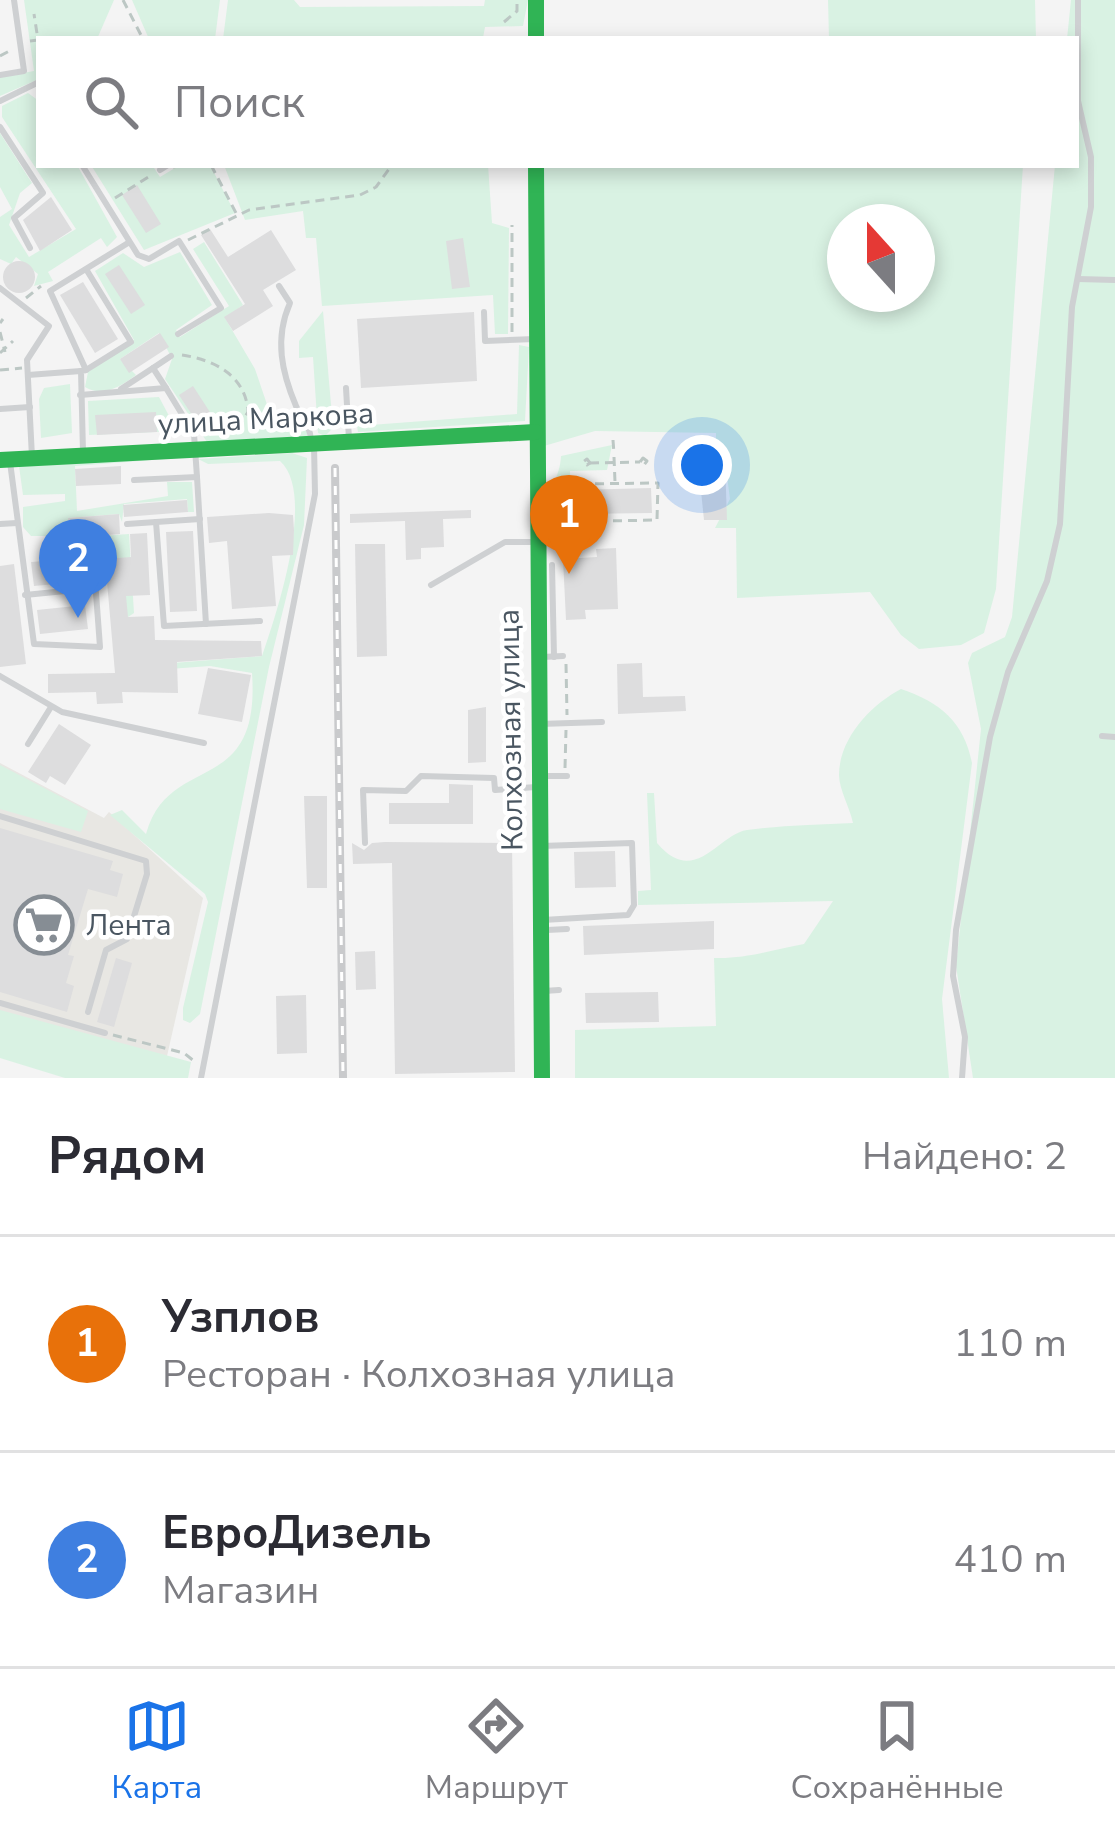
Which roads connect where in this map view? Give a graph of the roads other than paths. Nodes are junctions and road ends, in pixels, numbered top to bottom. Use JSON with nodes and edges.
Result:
{"nodes":[{"id":1,"x":14,"y":0,"type":"edge"},
{"id":2,"x":536,"y":0,"type":"edge"},
{"id":3,"x":1078,"y":0,"type":"edge"},
{"id":4,"x":536,"y":36,"type":"edge"},
{"id":5,"x":1078,"y":36,"type":"edge"},
{"id":6,"x":0,"y":75,"type":"edge"},
{"id":7,"x":36,"y":87,"type":"edge"},
{"id":8,"x":0,"y":101,"type":"edge"},
{"id":9,"x":1079,"y":105,"type":"edge"},
{"id":10,"x":0,"y":127,"type":"edge"},
{"id":11,"x":84,"y":168,"type":"edge"},
{"id":12,"x":536,"y":168,"type":"edge"},
{"id":13,"x":128,"y":242,"type":"junction"},
{"id":14,"x":30,"y":248,"type":"dead end"},
{"id":15,"x":86,"y":269,"type":"junction"},
{"id":16,"x":1078,"y":279,"type":"junction"},
{"id":17,"x":1115,"y":280,"type":"edge"},
{"id":18,"x":279,"y":286,"type":"dead end"},
{"id":19,"x":0,"y":288,"type":"edge"},
{"id":20,"x":484,"y":312,"type":"dead end"},
{"id":21,"x":178,"y":334,"type":"road end"},
{"id":22,"x":535,"y":339,"type":"junction"},
{"id":23,"x":171,"y":356,"type":"road end"},
{"id":24,"x":153,"y":368,"type":"junction"},
{"id":25,"x":84,"y":370,"type":"junction"},
{"id":26,"x":28,"y":371,"type":"junction"},
{"id":27,"x":166,"y":388,"type":"junction"},
{"id":28,"x":346,"y":388,"type":"dead end"},
{"id":29,"x":118,"y":392,"type":"junction"},
{"id":30,"x":80,"y":395,"type":"junction"},
{"id":31,"x":30,"y":407,"type":"junction"},
{"id":32,"x":0,"y":409,"type":"edge"},
{"id":33,"x":535,"y":432,"type":"junction"},
{"id":34,"x":350,"y":442,"type":"junction"},
{"id":35,"x":313,"y":444,"type":"junction"},
{"id":36,"x":196,"y":450,"type":"junction"},
{"id":37,"x":84,"y":456,"type":"junction"},
{"id":38,"x":32,"y":458,"type":"junction"},
{"id":39,"x":5,"y":460,"type":"edge"},
{"id":40,"x":197,"y":477,"type":"junction"},
{"id":41,"x":134,"y":480,"type":"dead end"},
{"id":42,"x":200,"y":519,"type":"junction"},
{"id":43,"x":156,"y":522,"type":"junction"},
{"id":44,"x":17,"y":523,"type":"junction"},
{"id":45,"x":0,"y":524,"type":"edge"},
{"id":46,"x":127,"y":524,"type":"dead end"},
{"id":47,"x":536,"y":542,"type":"junction"},
{"id":48,"x":552,"y":565,"type":"dead end"},
{"id":49,"x":94,"y":566,"type":"dead end"},
{"id":50,"x":431,"y":585,"type":"dead end"},
{"id":51,"x":95,"y":588,"type":"junction"},
{"id":52,"x":25,"y":595,"type":"junction"},
{"id":53,"x":260,"y":621,"type":"dead end"},
{"id":54,"x":206,"y":624,"type":"junction"},
{"id":55,"x":555,"y":658,"type":"junction"},
{"id":56,"x":0,"y":676,"type":"edge"},
{"id":57,"x":51,"y":707,"type":"junction"},
{"id":58,"x":602,"y":722,"type":"dead end"},
{"id":59,"x":539,"y":724,"type":"junction"},
{"id":60,"x":1102,"y":736,"type":"dead end"},
{"id":61,"x":1115,"y":737,"type":"edge"},
{"id":62,"x":204,"y":743,"type":"dead end"},
{"id":63,"x":28,"y":745,"type":"dead end"},
{"id":64,"x":566,"y":776,"type":"road end"},
{"id":65,"x":539,"y":782,"type":"junction"},
{"id":66,"x":0,"y":815,"type":"edge"},
{"id":67,"x":364,"y":843,"type":"dead end"},
{"id":68,"x":540,"y":846,"type":"junction"},
{"id":69,"x":540,"y":925,"type":"junction"},
{"id":70,"x":567,"y":929,"type":"dead end"},
{"id":71,"x":0,"y":1003,"type":"edge"},
{"id":72,"x":88,"y":1012,"type":"dead end"},
{"id":73,"x":105,"y":1033,"type":"road end"},
{"id":74,"x":201,"y":1078,"type":"edge"},
{"id":75,"x":542,"y":1078,"type":"edge"},
{"id":76,"x":962,"y":1078,"type":"edge"}],
"edges":[{"from":1,"to":6,"type":"lane"},
{"from":2,"to":4,"type":"street"},
{"from":3,"to":5,"type":"lane"},
{"from":7,"to":8,"type":"lane"},
{"from":9,"to":16,"type":"lane"},
{"from":10,"to":14,"type":"lane"},
{"from":11,"to":13,"type":"lane"},
{"from":12,"to":22,"type":"street","name":"Колхозная улица"},
{"from":13,"to":15,"type":"lane"},
{"from":13,"to":21,"type":"lane"},
{"from":15,"to":25,"type":"lane"},
{"from":15,"to":25,"type":"lane"},
{"from":16,"to":17,"type":"lane"},
{"from":16,"to":76,"type":"lane"},
{"from":18,"to":35,"type":"lane"},
{"from":19,"to":26,"type":"lane"},
{"from":20,"to":22,"type":"lane"},
{"from":22,"to":33,"type":"street","name":"Колхозная улица"},
{"from":23,"to":24,"type":"lane"},
{"from":24,"to":27,"type":"lane"},
{"from":24,"to":29,"type":"lane"},
{"from":25,"to":26,"type":"lane"},
{"from":25,"to":30,"type":"lane"},
{"from":26,"to":31,"type":"lane"},
{"from":27,"to":29,"type":"lane"},
{"from":27,"to":36,"type":"lane"},
{"from":28,"to":34,"type":"lane"},
{"from":29,"to":30,"type":"lane"},
{"from":30,"to":37,"type":"lane"},
{"from":31,"to":32,"type":"lane"},
{"from":31,"to":38,"type":"lane"},
{"from":33,"to":34,"type":"street","name":"улица Маркова"},
{"from":33,"to":47,"type":"street","name":"Колхозная улица"},
{"from":34,"to":35,"type":"street","name":"улица Маркова"},
{"from":35,"to":36,"type":"street","name":"улица Маркова"},
{"from":35,"to":74,"type":"lane"},
{"from":36,"to":37,"type":"street","name":"улица Маркова"},
{"from":36,"to":40,"type":"lane"},
{"from":37,"to":38,"type":"street","name":"улица Маркова"},
{"from":38,"to":39,"type":"street","name":"улица Маркова"},
{"from":39,"to":44,"type":"lane"},
{"from":40,"to":41,"type":"lane"},
{"from":40,"to":42,"type":"lane"},
{"from":42,"to":43,"type":"lane"},
{"from":42,"to":54,"type":"lane"},
{"from":43,"to":46,"type":"lane"},
{"from":43,"to":54,"type":"lane"},
{"from":44,"to":45,"type":"lane"},
{"from":44,"to":52,"type":"lane"},
{"from":47,"to":50,"type":"lane"},
{"from":47,"to":55,"type":"street","name":"Колхозная улица"},
{"from":48,"to":55,"type":"lane"},
{"from":49,"to":51,"type":"lane"},
{"from":51,"to":52,"type":"lane"},
{"from":51,"to":52,"type":"lane"},
{"from":53,"to":54,"type":"lane"},
{"from":55,"to":59,"type":"street","name":"Колхозная улица"},
{"from":56,"to":57,"type":"lane"},
{"from":57,"to":62,"type":"lane"},
{"from":57,"to":63,"type":"lane"},
{"from":58,"to":59,"type":"lane"},
{"from":59,"to":65,"type":"street","name":"Колхозная улица"},
{"from":60,"to":61,"type":"lane"},
{"from":64,"to":65,"type":"lane"},
{"from":65,"to":67,"type":"lane"},
{"from":65,"to":68,"type":"street","name":"Колхозная улица"},
{"from":66,"to":72,"type":"lane"},
{"from":68,"to":69,"type":"street","name":"Колхозная улица"},
{"from":68,"to":69,"type":"lane"},
{"from":69,"to":70,"type":"lane"},
{"from":69,"to":75,"type":"street","name":"Колхозная улица"},
{"from":71,"to":73,"type":"lane"}]}
